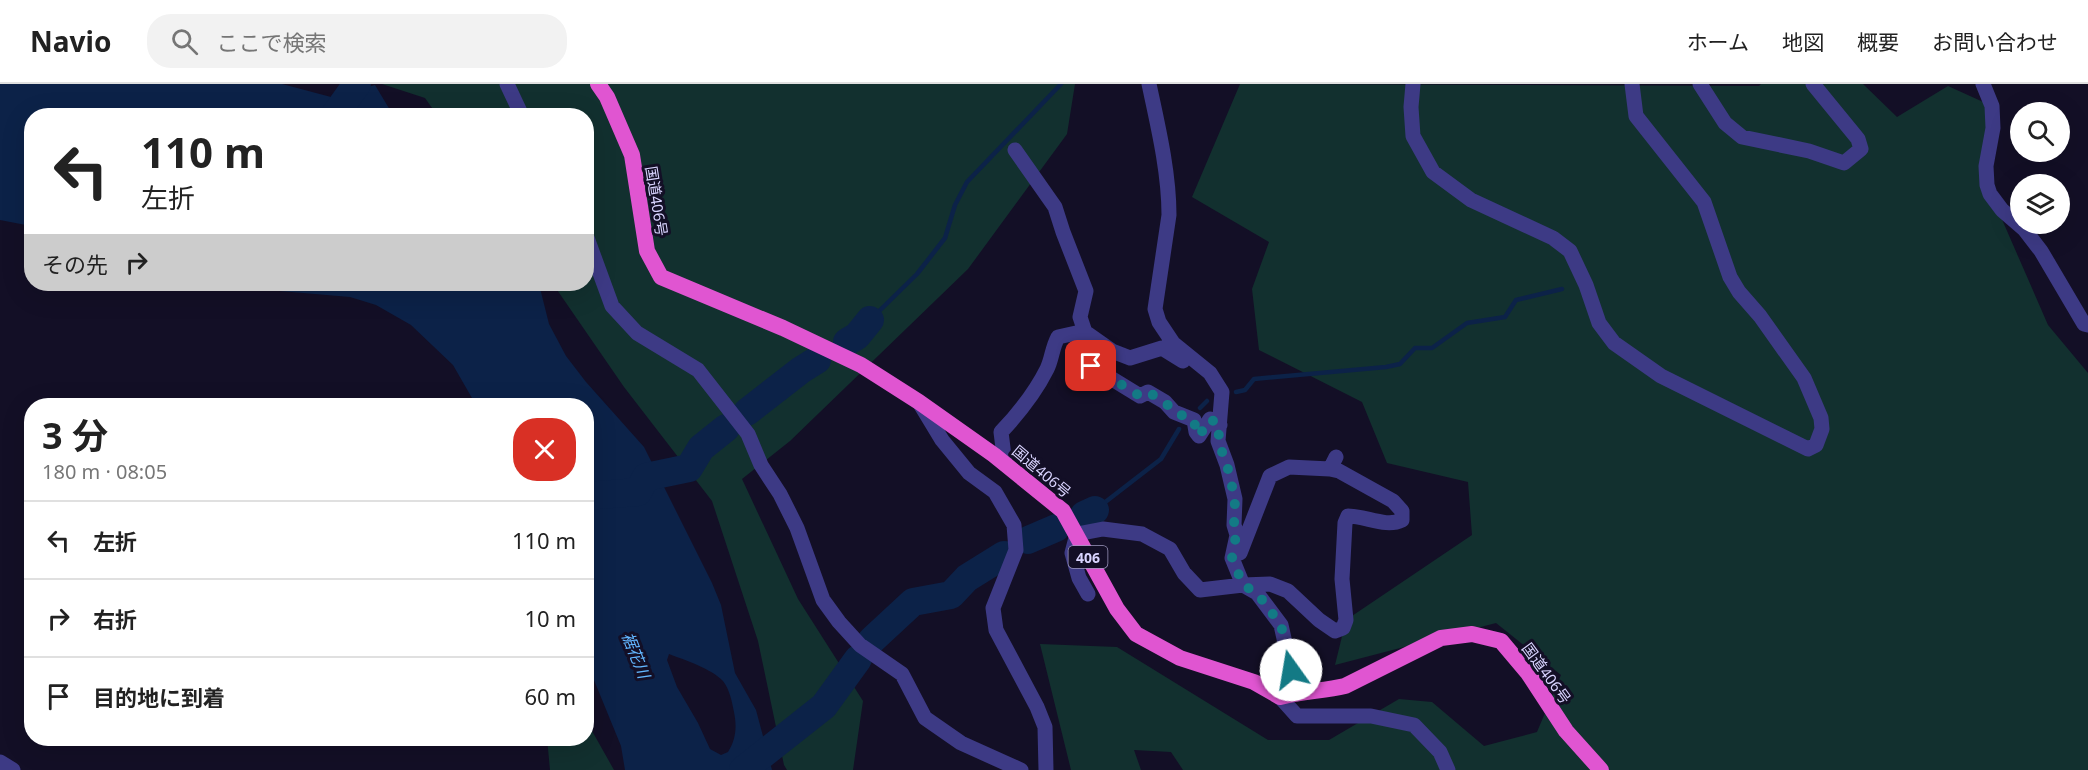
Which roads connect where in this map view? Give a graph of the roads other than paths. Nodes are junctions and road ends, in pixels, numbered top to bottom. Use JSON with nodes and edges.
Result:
{"nodes":[{"id":1,"x":507,"y":84,"type":"edge"},
{"id":2,"x":598,"y":84,"type":"edge"},
{"id":3,"x":1149,"y":84,"type":"edge"},
{"id":4,"x":1413,"y":84,"type":"edge"},
{"id":5,"x":1632,"y":84,"type":"edge"},
{"id":6,"x":1700,"y":84,"type":"edge"},
{"id":7,"x":1813,"y":84,"type":"edge"},
{"id":8,"x":1983,"y":84,"type":"edge"},
{"id":9,"x":518,"y":108,"type":"edge"},
{"id":10,"x":1015,"y":150,"type":"dead end"},
{"id":11,"x":594,"y":257,"type":"edge"},
{"id":12,"x":2088,"y":325,"type":"edge"},
{"id":13,"x":1094,"y":338,"type":"junction"},
{"id":14,"x":1197,"y":362,"type":"junction"},
{"id":15,"x":919,"y":402,"type":"junction"},
{"id":16,"x":1220,"y":425,"type":"junction"},
{"id":17,"x":1005,"y":464,"type":"junction"},
{"id":18,"x":1077,"y":534,"type":"junction"},
{"id":19,"x":1235,"y":566,"type":"junction"},
{"id":20,"x":1243,"y":585,"type":"junction"},
{"id":21,"x":1088,"y":594,"type":"dead end"},
{"id":22,"x":1288,"y":694,"type":"junction"},
{"id":23,"x":0,"y":762,"type":"edge"},
{"id":24,"x":13,"y":770,"type":"edge"},
{"id":25,"x":1021,"y":770,"type":"edge"},
{"id":26,"x":1046,"y":770,"type":"edge"},
{"id":27,"x":1448,"y":770,"type":"edge"},
{"id":28,"x":1601,"y":770,"type":"edge"}],
"edges":[{"from":1,"to":9,"type":"street"},
{"from":2,"to":15,"type":"highway","name":"国道406号","number":"406"},
{"from":3,"to":14,"type":"street"},
{"from":4,"to":5,"type":"street"},
{"from":6,"to":7,"type":"street"},
{"from":8,"to":12,"type":"street"},
{"from":10,"to":13,"type":"street"},
{"from":11,"to":25,"type":"street"},
{"from":13,"to":14,"type":"street"},
{"from":13,"to":16,"type":"street"},
{"from":13,"to":17,"type":"street"},
{"from":14,"to":16,"type":"street"},
{"from":15,"to":17,"type":"highway","name":"国道406号","number":"406"},
{"from":15,"to":26,"type":"street"},
{"from":16,"to":19,"type":"street"},
{"from":17,"to":18,"type":"highway","name":"国道406号","number":"406"},
{"from":18,"to":20,"type":"street"},
{"from":18,"to":21,"type":"street"},
{"from":18,"to":22,"type":"highway","name":"国道406号","number":"406"},
{"from":19,"to":20,"type":"street"},
{"from":19,"to":20,"type":"street"},
{"from":20,"to":22,"type":"street"},
{"from":22,"to":27,"type":"street"},
{"from":22,"to":28,"type":"highway","name":"国道406号"},
{"from":23,"to":24,"type":"street"}]}
